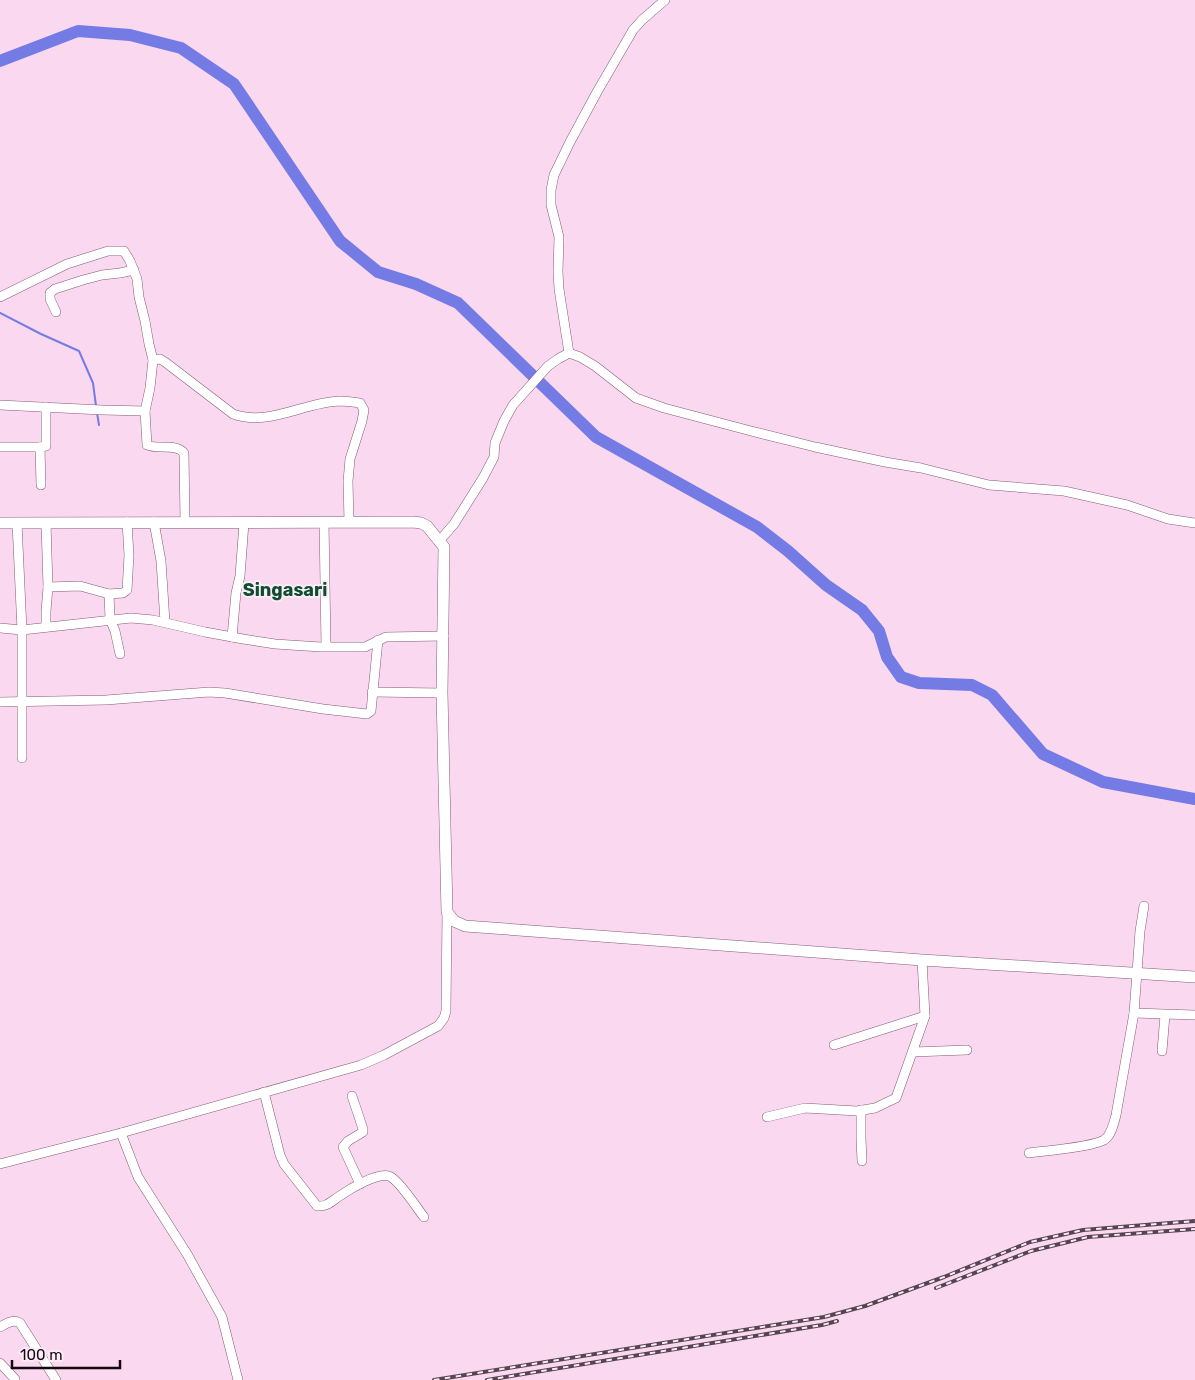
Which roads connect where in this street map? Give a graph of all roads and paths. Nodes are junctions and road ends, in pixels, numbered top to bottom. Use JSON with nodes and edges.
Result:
{"nodes":[{"id":1,"x":665,"y":0,"type":"edge"},
{"id":2,"x":134,"y":270,"type":"junction"},
{"id":3,"x":0,"y":297,"type":"edge"},
{"id":4,"x":56,"y":312,"type":"dead end"},
{"id":5,"x":569,"y":353,"type":"junction"},
{"id":6,"x":153,"y":360,"type":"junction"},
{"id":7,"x":0,"y":405,"type":"edge"},
{"id":8,"x":46,"y":407,"type":"junction"},
{"id":9,"x":145,"y":411,"type":"junction"},
{"id":10,"x":0,"y":447,"type":"edge"},
{"id":11,"x":40,"y":447,"type":"junction"},
{"id":12,"x":41,"y":485,"type":"dead end"},
{"id":13,"x":46,"y":522,"type":"junction"},
{"id":14,"x":127,"y":522,"type":"junction"},
{"id":15,"x":154,"y":522,"type":"junction"},
{"id":16,"x":185,"y":522,"type":"junction"},
{"id":17,"x":324,"y":522,"type":"junction"},
{"id":18,"x":349,"y":522,"type":"junction"},
{"id":19,"x":0,"y":523,"type":"edge"},
{"id":20,"x":17,"y":523,"type":"junction"},
{"id":21,"x":244,"y":523,"type":"junction"},
{"id":22,"x":1195,"y":523,"type":"edge"},
{"id":23,"x":440,"y":540,"type":"junction"},
{"id":24,"x":48,"y":587,"type":"junction"},
{"id":25,"x":109,"y":594,"type":"junction"},
{"id":26,"x":110,"y":619,"type":"junction"},
{"id":27,"x":165,"y":622,"type":"junction"},
{"id":28,"x":46,"y":627,"type":"junction"},
{"id":29,"x":0,"y":628,"type":"edge"},
{"id":30,"x":22,"y":630,"type":"junction"},
{"id":31,"x":444,"y":636,"type":"junction"},
{"id":32,"x":232,"y":637,"type":"junction"},
{"id":33,"x":378,"y":640,"type":"junction"},
{"id":34,"x":326,"y":646,"type":"junction"},
{"id":35,"x":120,"y":654,"type":"dead end"},
{"id":36,"x":372,"y":692,"type":"junction"},
{"id":37,"x":442,"y":693,"type":"junction"},
{"id":38,"x":0,"y":702,"type":"edge"},
{"id":39,"x":22,"y":702,"type":"junction"},
{"id":40,"x":22,"y":758,"type":"dead end"},
{"id":41,"x":1144,"y":906,"type":"dead end"},
{"id":42,"x":447,"y":912,"type":"junction"},
{"id":43,"x":922,"y":960,"type":"junction"},
{"id":44,"x":1137,"y":974,"type":"junction"},
{"id":45,"x":1195,"y":977,"type":"edge"},
{"id":46,"x":1134,"y":1013,"type":"junction"},
{"id":47,"x":1165,"y":1015,"type":"junction"},
{"id":48,"x":1195,"y":1015,"type":"edge"},
{"id":49,"x":925,"y":1016,"type":"junction"},
{"id":50,"x":834,"y":1045,"type":"dead end"},
{"id":51,"x":967,"y":1050,"type":"dead end"},
{"id":52,"x":1162,"y":1051,"type":"dead end"},
{"id":53,"x":913,"y":1052,"type":"junction"},
{"id":54,"x":264,"y":1092,"type":"junction"},
{"id":55,"x":352,"y":1096,"type":"dead end"},
{"id":56,"x":861,"y":1110,"type":"junction"},
{"id":57,"x":767,"y":1117,"type":"dead end"},
{"id":58,"x":121,"y":1133,"type":"junction"},
{"id":59,"x":1029,"y":1153,"type":"dead end"},
{"id":60,"x":862,"y":1160,"type":"dead end"},
{"id":61,"x":0,"y":1164,"type":"edge"},
{"id":62,"x":360,"y":1184,"type":"junction"},
{"id":63,"x":424,"y":1217,"type":"dead end"},
{"id":64,"x":0,"y":1327,"type":"edge"},
{"id":65,"x":0,"y":1363,"type":"edge"},
{"id":66,"x":15,"y":1379,"type":"edge"},
{"id":67,"x":56,"y":1380,"type":"edge"},
{"id":68,"x":238,"y":1380,"type":"edge"}],
"edges":[{"from":1,"to":5,"type":"street"},
{"from":2,"to":3,"type":"street"},
{"from":2,"to":4,"type":"street"},
{"from":2,"to":6,"type":"street"},
{"from":5,"to":22,"type":"street"},
{"from":5,"to":23,"type":"street"},
{"from":6,"to":9,"type":"street"},
{"from":6,"to":18,"type":"street"},
{"from":7,"to":8,"type":"street"},
{"from":8,"to":9,"type":"street"},
{"from":8,"to":11,"type":"street"},
{"from":9,"to":16,"type":"street"},
{"from":10,"to":11,"type":"street"},
{"from":11,"to":12,"type":"street"},
{"from":13,"to":14,"type":"street"},
{"from":13,"to":20,"type":"street"},
{"from":13,"to":24,"type":"street"},
{"from":14,"to":15,"type":"street"},
{"from":14,"to":25,"type":"street"},
{"from":15,"to":16,"type":"street"},
{"from":15,"to":27,"type":"street"},
{"from":16,"to":21,"type":"street"},
{"from":17,"to":18,"type":"street"},
{"from":17,"to":21,"type":"street"},
{"from":17,"to":34,"type":"street"},
{"from":18,"to":23,"type":"street"},
{"from":19,"to":20,"type":"street"},
{"from":20,"to":30,"type":"street"},
{"from":21,"to":32,"type":"street"},
{"from":23,"to":31,"type":"street"},
{"from":24,"to":25,"type":"street"},
{"from":24,"to":28,"type":"street"},
{"from":25,"to":26,"type":"street"},
{"from":26,"to":27,"type":"street"},
{"from":26,"to":28,"type":"street"},
{"from":26,"to":35,"type":"street"},
{"from":27,"to":32,"type":"street"},
{"from":28,"to":30,"type":"street"},
{"from":29,"to":30,"type":"street"},
{"from":30,"to":39,"type":"street"},
{"from":31,"to":33,"type":"street"},
{"from":31,"to":37,"type":"street"},
{"from":32,"to":34,"type":"street"},
{"from":33,"to":34,"type":"street"},
{"from":33,"to":36,"type":"street"},
{"from":36,"to":37,"type":"street"},
{"from":36,"to":39,"type":"street"},
{"from":37,"to":42,"type":"street"},
{"from":38,"to":39,"type":"street"},
{"from":39,"to":40,"type":"street"},
{"from":41,"to":44,"type":"street"},
{"from":42,"to":43,"type":"street"},
{"from":42,"to":54,"type":"street"},
{"from":43,"to":44,"type":"street"},
{"from":43,"to":49,"type":"street"},
{"from":44,"to":45,"type":"street"},
{"from":44,"to":46,"type":"street"},
{"from":46,"to":47,"type":"street"},
{"from":46,"to":59,"type":"street"},
{"from":47,"to":48,"type":"street"},
{"from":47,"to":52,"type":"street"},
{"from":49,"to":50,"type":"street"},
{"from":49,"to":53,"type":"street"},
{"from":51,"to":53,"type":"street"},
{"from":53,"to":56,"type":"street"},
{"from":54,"to":58,"type":"street"},
{"from":54,"to":62,"type":"street"},
{"from":55,"to":62,"type":"street"},
{"from":56,"to":57,"type":"street"},
{"from":56,"to":60,"type":"street"},
{"from":58,"to":61,"type":"street"},
{"from":58,"to":68,"type":"street"},
{"from":62,"to":63,"type":"street"},
{"from":64,"to":67,"type":"street"},
{"from":65,"to":66,"type":"street"}]}
